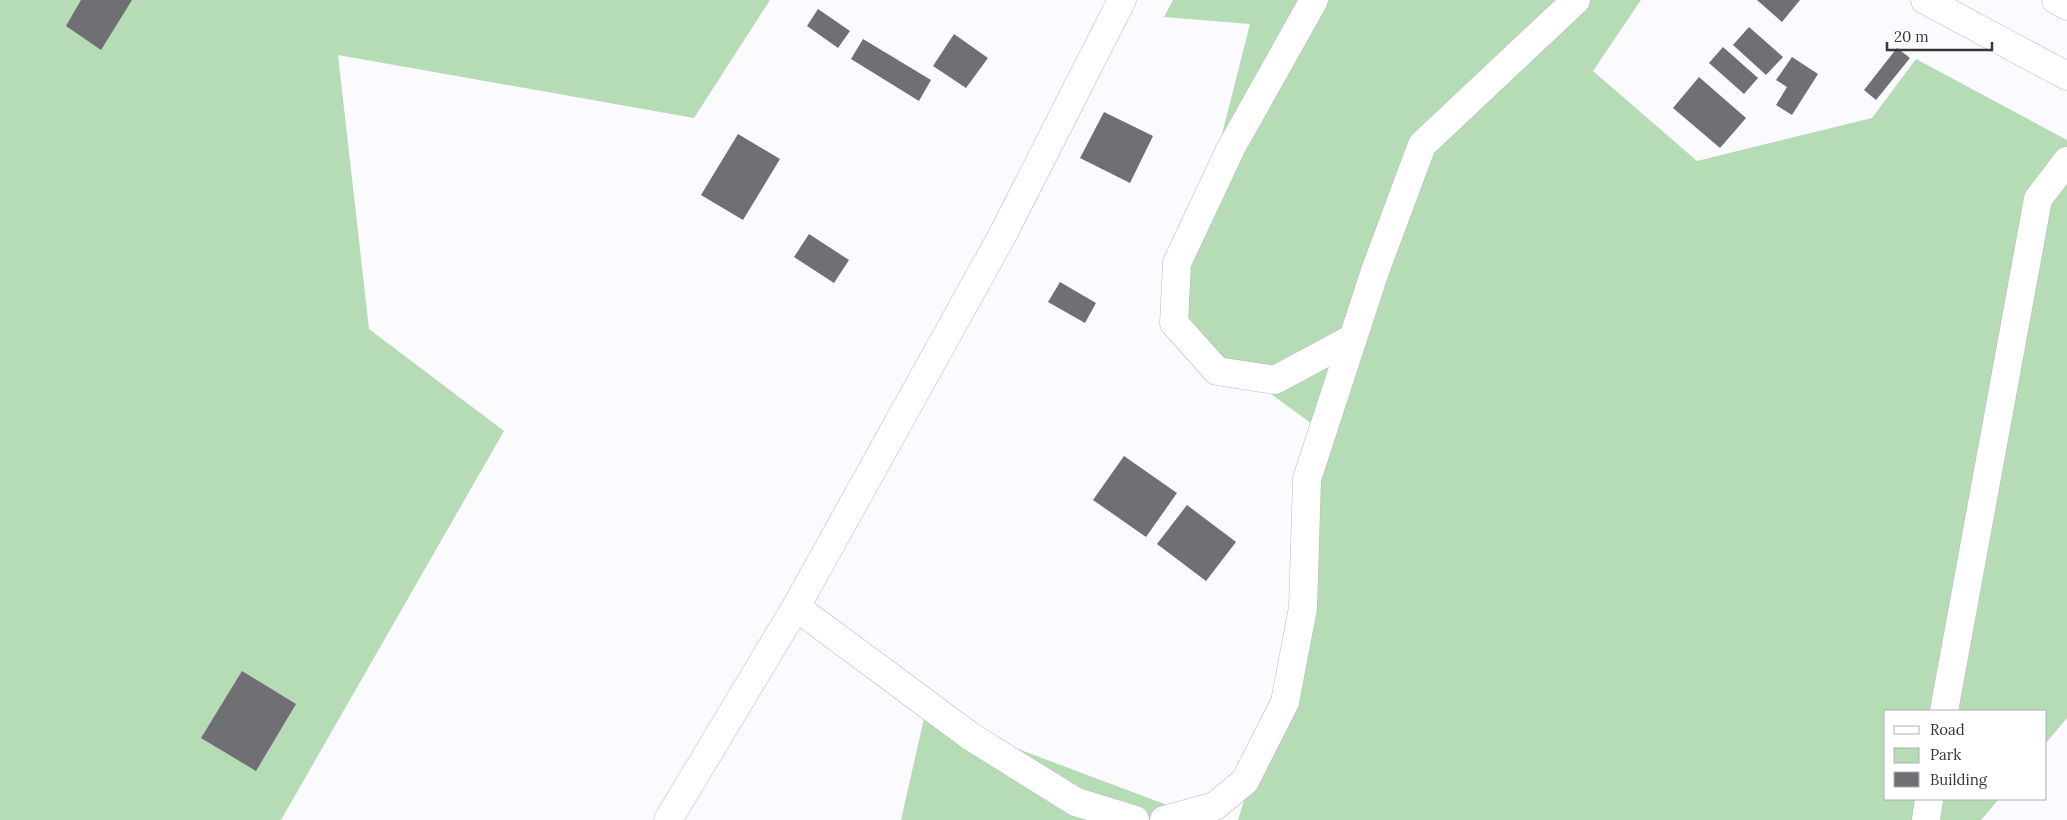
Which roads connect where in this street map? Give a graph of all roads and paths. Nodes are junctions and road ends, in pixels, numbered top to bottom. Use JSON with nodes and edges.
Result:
{"nodes":[{"id":1,"x":1122,"y":0,"type":"edge"},
{"id":2,"x":1314,"y":0,"type":"edge"},
{"id":3,"x":1576,"y":0,"type":"edge"},
{"id":4,"x":1925,"y":0,"type":"edge"},
{"id":5,"x":2056,"y":0,"type":"edge"},
{"id":6,"x":2067,"y":6,"type":"edge"},
{"id":7,"x":2067,"y":76,"type":"edge"},
{"id":8,"x":2067,"y":161,"type":"edge"},
{"id":9,"x":1353,"y":338,"type":"junction"},
{"id":10,"x":796,"y":607,"type":"junction"},
{"id":11,"x":1944,"y":710,"type":"edge"},
{"id":12,"x":1929,"y":800,"type":"edge"},
{"id":13,"x":668,"y":820,"type":"edge"},
{"id":14,"x":1135,"y":820,"type":"edge"},
{"id":15,"x":1164,"y":820,"type":"edge"},
{"id":16,"x":1926,"y":820,"type":"edge"}],
"edges":[{"from":1,"to":10,"type":"main road"},
{"from":2,"to":9,"type":"main road"},
{"from":3,"to":9,"type":"main road"},
{"from":4,"to":7,"type":"main road"},
{"from":5,"to":6,"type":"main road"},
{"from":8,"to":11,"type":"main road"},
{"from":9,"to":15,"type":"main road"},
{"from":10,"to":13,"type":"main road"},
{"from":10,"to":14,"type":"main road"},
{"from":12,"to":16,"type":"main road"}]}
